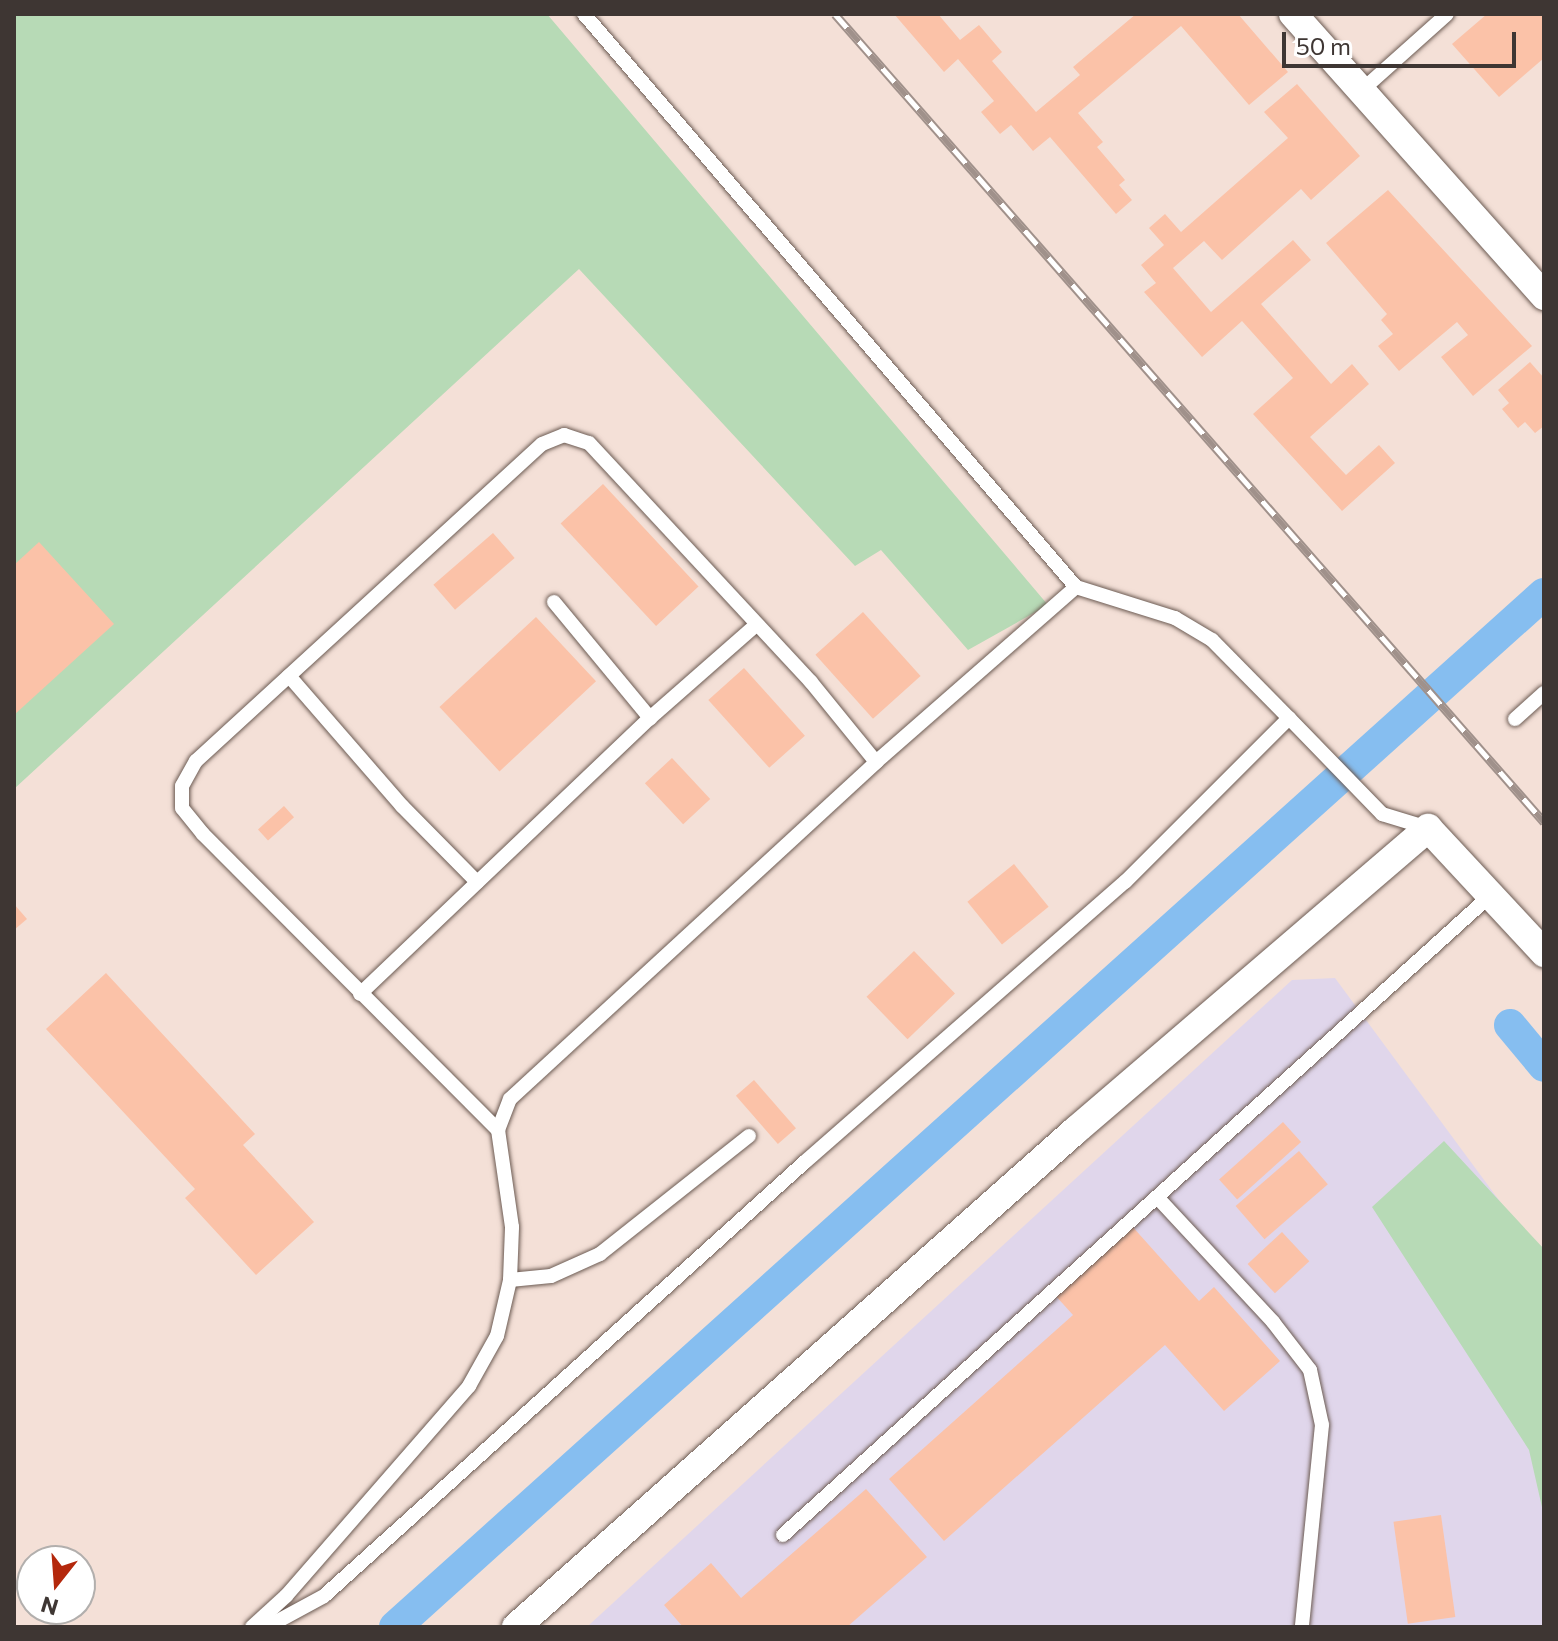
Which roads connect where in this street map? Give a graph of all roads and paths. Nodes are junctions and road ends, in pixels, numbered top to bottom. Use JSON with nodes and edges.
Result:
{"nodes":[{"id":1,"x":584,"y":14,"type":"edge"},
{"id":2,"x":1293,"y":14,"type":"edge"},
{"id":3,"x":1447,"y":14,"type":"edge"},
{"id":4,"x":1361,"y":91,"type":"junction"},
{"id":5,"x":1544,"y":296,"type":"edge"},
{"id":6,"x":1076,"y":587,"type":"junction"},
{"id":7,"x":554,"y":602,"type":"dead end"},
{"id":8,"x":757,"y":624,"type":"junction"},
{"id":9,"x":289,"y":676,"type":"junction"},
{"id":10,"x":1544,"y":693,"type":"edge"},
{"id":11,"x":650,"y":718,"type":"junction"},
{"id":12,"x":1289,"y":718,"type":"junction"},
{"id":13,"x":1515,"y":719,"type":"dead end"},
{"id":14,"x":876,"y":762,"type":"junction"},
{"id":15,"x":1428,"y":828,"type":"junction"},
{"id":16,"x":477,"y":882,"type":"junction"},
{"id":17,"x":1492,"y":894,"type":"junction"},
{"id":18,"x":1544,"y":953,"type":"edge"},
{"id":19,"x":360,"y":994,"type":"junction"},
{"id":20,"x":498,"y":1130,"type":"junction"},
{"id":21,"x":749,"y":1136,"type":"dead end"},
{"id":22,"x":1157,"y":1197,"type":"junction"},
{"id":23,"x":510,"y":1280,"type":"junction"},
{"id":24,"x":783,"y":1535,"type":"dead end"},
{"id":25,"x":252,"y":1627,"type":"edge"},
{"id":26,"x":267,"y":1627,"type":"edge"},
{"id":27,"x":516,"y":1627,"type":"edge"},
{"id":28,"x":1302,"y":1627,"type":"edge"}],
"edges":[{"from":1,"to":6,"type":"lane"},
{"from":2,"to":4,"type":"street"},
{"from":3,"to":4,"type":"lane"},
{"from":4,"to":5,"type":"street"},
{"from":6,"to":12,"type":"lane"},
{"from":6,"to":14,"type":"lane"},
{"from":7,"to":11,"type":"lane"},
{"from":8,"to":9,"type":"lane"},
{"from":8,"to":11,"type":"lane"},
{"from":8,"to":14,"type":"lane"},
{"from":9,"to":16,"type":"lane"},
{"from":9,"to":19,"type":"lane"},
{"from":10,"to":13,"type":"lane"},
{"from":11,"to":16,"type":"lane"},
{"from":12,"to":15,"type":"lane"},
{"from":12,"to":26,"type":"lane"},
{"from":14,"to":20,"type":"lane"},
{"from":15,"to":17,"type":"street"},
{"from":15,"to":27,"type":"street"},
{"from":16,"to":19,"type":"lane"},
{"from":17,"to":18,"type":"street"},
{"from":17,"to":22,"type":"lane"},
{"from":19,"to":20,"type":"lane"},
{"from":20,"to":23,"type":"lane"},
{"from":21,"to":23,"type":"lane"},
{"from":22,"to":24,"type":"lane"},
{"from":22,"to":28,"type":"lane"},
{"from":23,"to":25,"type":"lane"}]}
